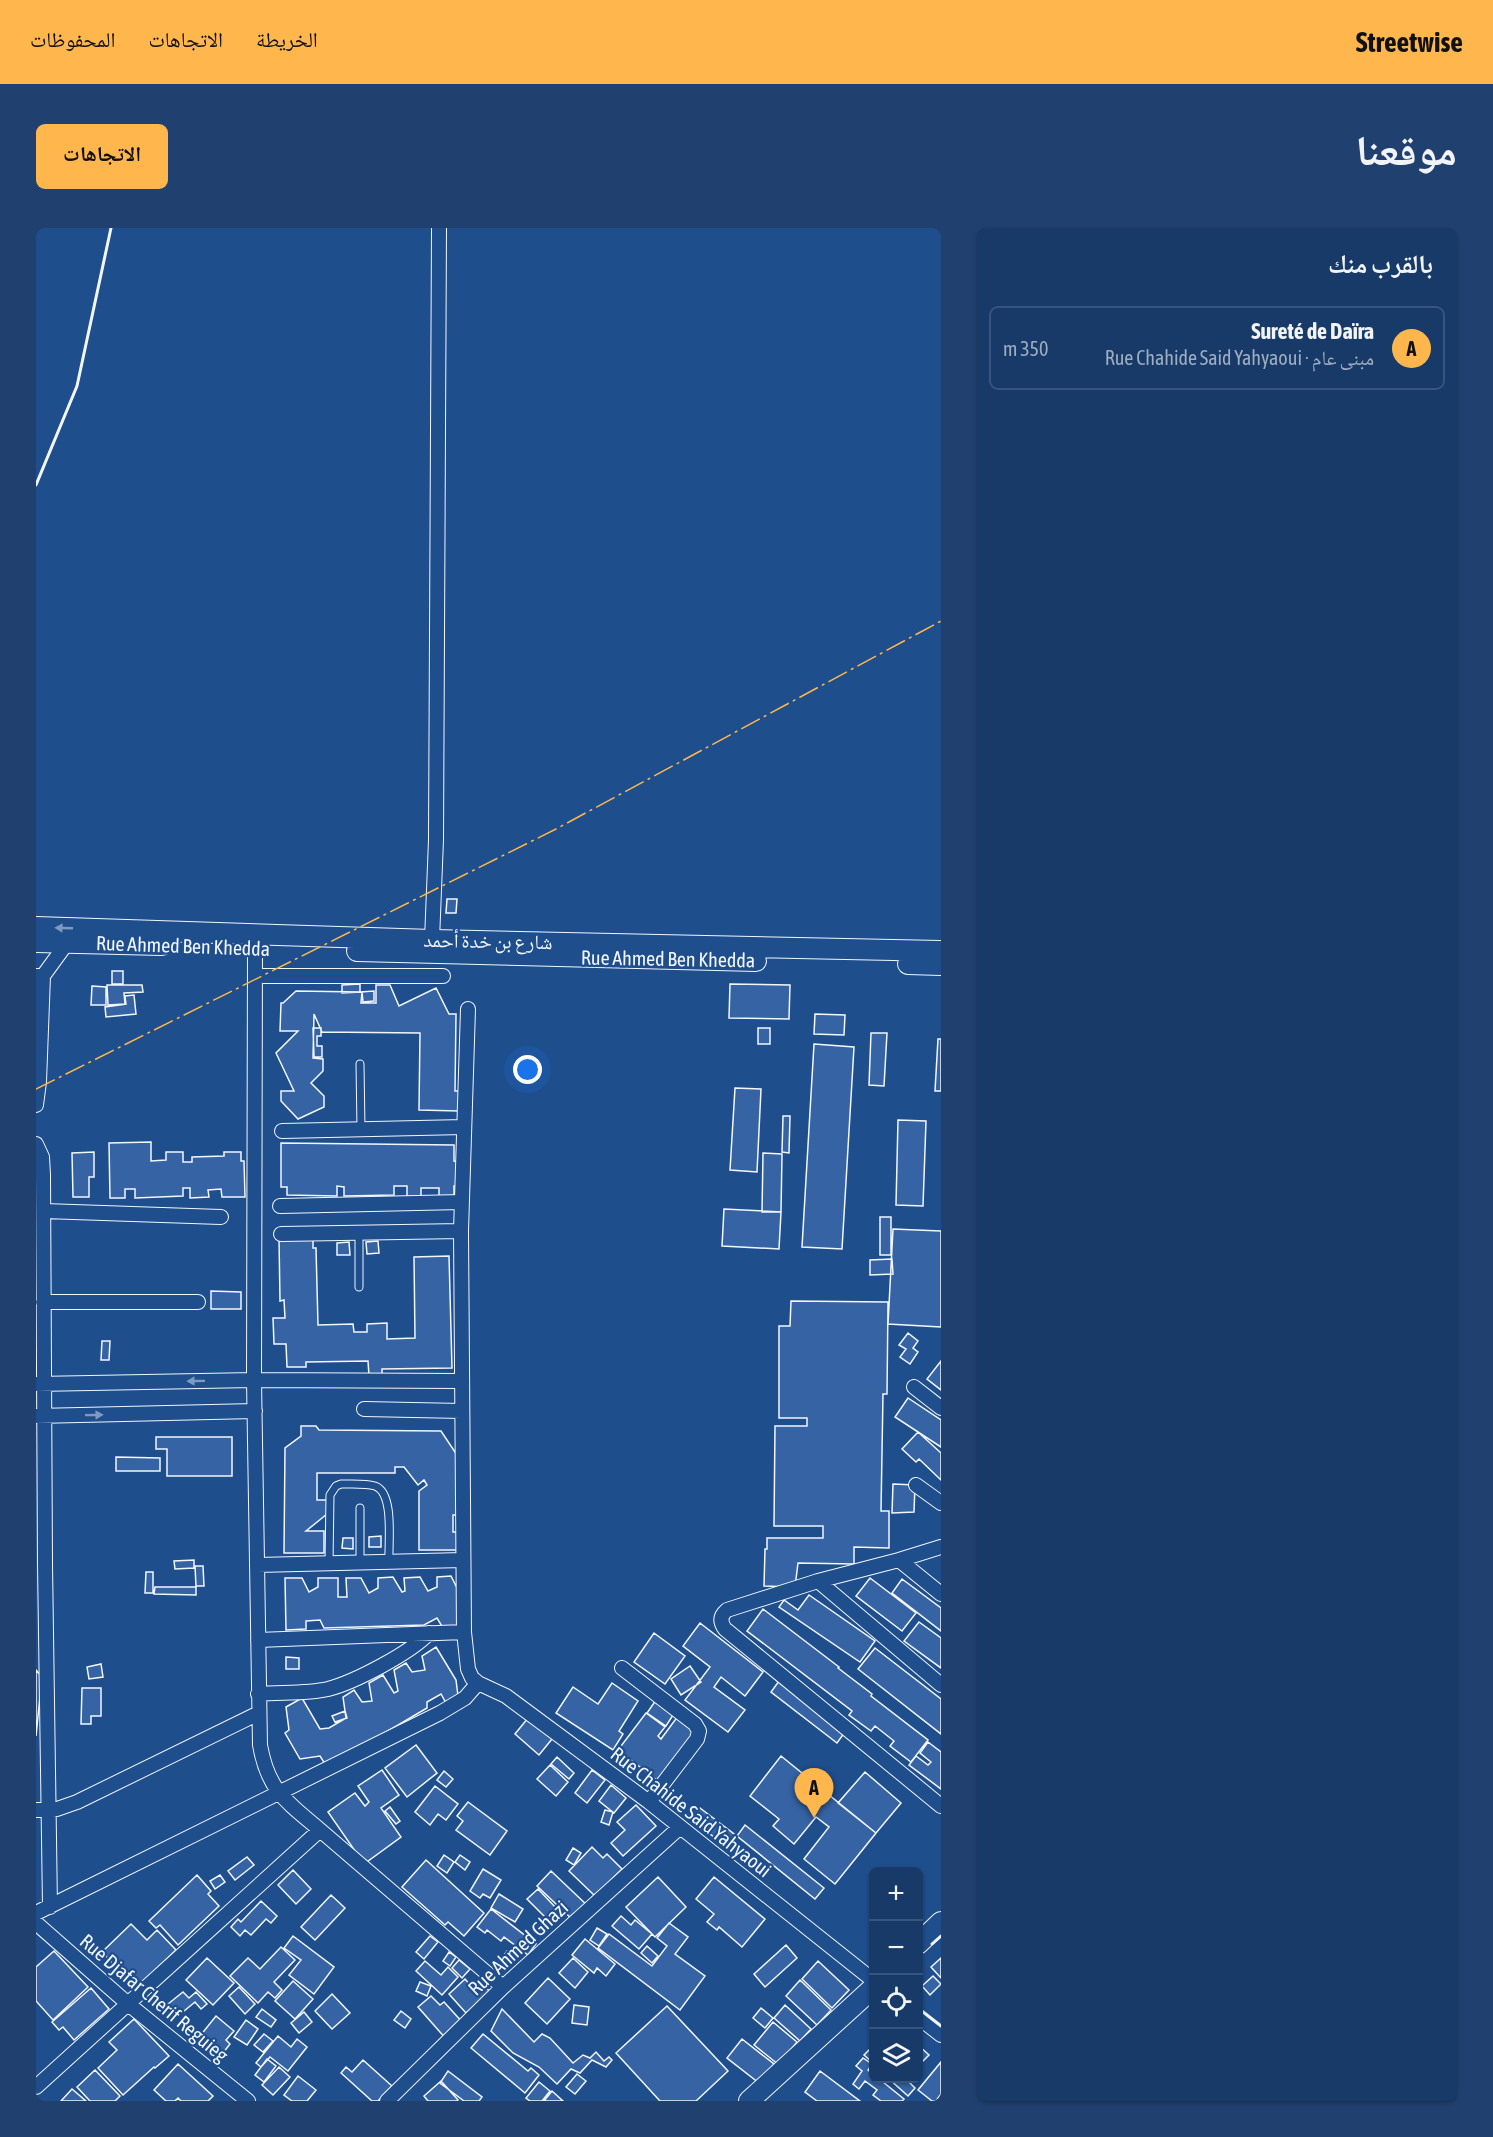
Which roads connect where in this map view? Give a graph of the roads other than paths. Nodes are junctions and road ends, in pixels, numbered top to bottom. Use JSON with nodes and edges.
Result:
{"nodes":[{"id":1,"x":439,"y":228,"type":"edge"},
{"id":2,"x":36,"y":927,"type":"edge"},
{"id":3,"x":432,"y":940,"type":"junction"},
{"id":4,"x":36,"y":942,"type":"edge"},
{"id":5,"x":67,"y":943,"type":"junction"},
{"id":6,"x":255,"y":948,"type":"junction"},
{"id":7,"x":941,"y":951,"type":"edge"},
{"id":8,"x":941,"y":965,"type":"edge"},
{"id":9,"x":40,"y":976,"type":"edge"},
{"id":10,"x":255,"y":976,"type":"junction"},
{"id":11,"x":443,"y":976,"type":"dead end"},
{"id":12,"x":468,"y":1009,"type":"dead end"},
{"id":13,"x":360,"y":1064,"type":"dead end"},
{"id":14,"x":36,"y":1106,"type":"edge"},
{"id":15,"x":464,"y":1127,"type":"junction"},
{"id":16,"x":361,"y":1129,"type":"junction"},
{"id":17,"x":282,"y":1131,"type":"dead end"},
{"id":18,"x":36,"y":1144,"type":"edge"},
{"id":19,"x":40,"y":1175,"type":"edge"},
{"id":20,"x":462,"y":1202,"type":"junction"},
{"id":21,"x":280,"y":1206,"type":"dead end"},
{"id":22,"x":44,"y":1210,"type":"junction"},
{"id":23,"x":221,"y":1217,"type":"dead end"},
{"id":24,"x":461,"y":1231,"type":"junction"},
{"id":25,"x":359,"y":1233,"type":"junction"},
{"id":26,"x":281,"y":1234,"type":"dead end"},
{"id":27,"x":359,"y":1287,"type":"dead end"},
{"id":28,"x":44,"y":1302,"type":"junction"},
{"id":29,"x":198,"y":1302,"type":"dead end"},
{"id":30,"x":254,"y":1380,"type":"junction"},
{"id":31,"x":461,"y":1381,"type":"junction"},
{"id":32,"x":40,"y":1384,"type":"edge"},
{"id":33,"x":914,"y":1387,"type":"dead end"},
{"id":34,"x":941,"y":1408,"type":"edge"},
{"id":35,"x":364,"y":1409,"type":"dead end"},
{"id":36,"x":255,"y":1411,"type":"junction"},
{"id":37,"x":462,"y":1411,"type":"junction"},
{"id":38,"x":40,"y":1416,"type":"edge"},
{"id":39,"x":916,"y":1485,"type":"dead end"},
{"id":40,"x":941,"y":1503,"type":"edge"},
{"id":41,"x":360,"y":1508,"type":"dead end"},
{"id":42,"x":941,"y":1547,"type":"edge"},
{"id":43,"x":464,"y":1560,"type":"junction"},
{"id":44,"x":899,"y":1560,"type":"junction"},
{"id":45,"x":389,"y":1562,"type":"junction"},
{"id":46,"x":360,"y":1563,"type":"junction"},
{"id":47,"x":40,"y":1564,"type":"edge"},
{"id":48,"x":329,"y":1564,"type":"junction"},
{"id":49,"x":257,"y":1565,"type":"junction"},
{"id":50,"x":818,"y":1581,"type":"junction"},
{"id":51,"x":941,"y":1593,"type":"edge"},
{"id":52,"x":465,"y":1632,"type":"junction"},
{"id":53,"x":429,"y":1633,"type":"junction"},
{"id":54,"x":258,"y":1640,"type":"junction"},
{"id":55,"x":41,"y":1646,"type":"edge"},
{"id":56,"x":621,"y":1668,"type":"dead end"},
{"id":57,"x":478,"y":1683,"type":"junction"},
{"id":58,"x":941,"y":1685,"type":"edge"},
{"id":59,"x":258,"y":1694,"type":"junction"},
{"id":60,"x":259,"y":1713,"type":"junction"},
{"id":61,"x":278,"y":1793,"type":"junction"},
{"id":62,"x":649,"y":1802,"type":"junction"},
{"id":63,"x":941,"y":1806,"type":"edge"},
{"id":64,"x":42,"y":1810,"type":"edge"},
{"id":65,"x":679,"y":1828,"type":"junction"},
{"id":66,"x":320,"y":1830,"type":"junction"},
{"id":67,"x":50,"y":1907,"type":"junction"},
{"id":68,"x":36,"y":1913,"type":"edge"},
{"id":69,"x":941,"y":1922,"type":"edge"},
{"id":70,"x":36,"y":1923,"type":"edge"},
{"id":71,"x":923,"y":1939,"type":"edge"},
{"id":72,"x":869,"y":1978,"type":"edge"},
{"id":73,"x":503,"y":1987,"type":"junction"},
{"id":74,"x":869,"y":1991,"type":"edge"},
{"id":75,"x":127,"y":2003,"type":"junction"},
{"id":76,"x":923,"y":2021,"type":"edge"},
{"id":77,"x":941,"y":2035,"type":"edge"},
{"id":78,"x":36,"y":2087,"type":"edge"},
{"id":79,"x":248,"y":2101,"type":"edge"},
{"id":80,"x":387,"y":2101,"type":"edge"},
{"id":81,"x":749,"y":2101,"type":"edge"}],
"edges":[{"from":1,"to":3,"type":"street"},
{"from":3,"to":2,"type":"main road","name":"شارع بن خدة أحمد","one_way":true},
{"from":3,"to":7,"type":"main road","name":"شارع بن خدة أحمد"},
{"from":4,"to":5,"type":"main road","name":"Rue Ahmed Ben Khedda"},
{"from":5,"to":6,"type":"main road","name":"Rue Ahmed Ben Khedda"},
{"from":5,"to":9,"type":"street"},
{"from":6,"to":8,"type":"main road","name":"Rue Ahmed Ben Khedda"},
{"from":6,"to":10,"type":"street"},
{"from":9,"to":14,"type":"street"},
{"from":10,"to":11,"type":"street"},
{"from":10,"to":30,"type":"street"},
{"from":12,"to":15,"type":"street"},
{"from":13,"to":16,"type":"lane"},
{"from":15,"to":16,"type":"street"},
{"from":15,"to":20,"type":"street"},
{"from":16,"to":17,"type":"street"},
{"from":18,"to":19,"type":"street"},
{"from":19,"to":22,"type":"street"},
{"from":20,"to":21,"type":"street"},
{"from":20,"to":24,"type":"street"},
{"from":22,"to":23,"type":"street"},
{"from":22,"to":28,"type":"street"},
{"from":24,"to":25,"type":"street"},
{"from":24,"to":31,"type":"street"},
{"from":25,"to":26,"type":"street"},
{"from":25,"to":27,"type":"lane"},
{"from":28,"to":29,"type":"street"},
{"from":28,"to":32,"type":"street"},
{"from":30,"to":31,"type":"street"},
{"from":30,"to":32,"type":"street","one_way":true},
{"from":30,"to":36,"type":"street"},
{"from":31,"to":37,"type":"street"},
{"from":32,"to":38,"type":"street"},
{"from":33,"to":34,"type":"street"},
{"from":35,"to":37,"type":"street"},
{"from":38,"to":36,"type":"street","one_way":true},
{"from":36,"to":49,"type":"street"},
{"from":37,"to":43,"type":"street"},
{"from":38,"to":47,"type":"street"},
{"from":39,"to":40,"type":"street"},
{"from":41,"to":46,"type":"lane"},
{"from":42,"to":44,"type":"street"},
{"from":43,"to":45,"type":"street"},
{"from":43,"to":52,"type":"street"},
{"from":44,"to":50,"type":"street"},
{"from":44,"to":51,"type":"street"},
{"from":45,"to":46,"type":"street"},
{"from":45,"to":48,"type":"lane"},
{"from":46,"to":48,"type":"street"},
{"from":47,"to":55,"type":"street"},
{"from":48,"to":49,"type":"street"},
{"from":49,"to":54,"type":"street"},
{"from":50,"to":58,"type":"street"},
{"from":50,"to":63,"type":"street"},
{"from":52,"to":53,"type":"street"},
{"from":52,"to":57,"type":"street"},
{"from":53,"to":54,"type":"street"},
{"from":53,"to":59,"type":"street"},
{"from":54,"to":59,"type":"street"},
{"from":55,"to":64,"type":"street"},
{"from":56,"to":62,"type":"street"},
{"from":57,"to":61,"type":"street"},
{"from":57,"to":62,"type":"street","name":"Rue Chahide Said Yahyaoui"},
{"from":59,"to":60,"type":"street"},
{"from":60,"to":61,"type":"street"},
{"from":60,"to":64,"type":"street"},
{"from":61,"to":66,"type":"street"},
{"from":61,"to":67,"type":"street"},
{"from":62,"to":65,"type":"street","name":"Rue Chahide Said Yahyaoui"},
{"from":64,"to":67,"type":"street"},
{"from":65,"to":72,"type":"street","name":"Rue Chahide Said Yahyaoui"},
{"from":65,"to":73,"type":"street","name":"Rue Ahmed Ghazi"},
{"from":66,"to":73,"type":"street"},
{"from":66,"to":75,"type":"street"},
{"from":67,"to":68,"type":"street"},
{"from":69,"to":71,"type":"main road"},
{"from":70,"to":75,"type":"street","name":"Rue Djafar Cherif Reguieg"},
{"from":73,"to":80,"type":"street","name":"Rue Ahmed Ghazi"},
{"from":74,"to":81,"type":"main road"},
{"from":75,"to":78,"type":"street"},
{"from":75,"to":79,"type":"street","name":"Rue Djafar Cherif Reguieg"},
{"from":76,"to":77,"type":"street"}]}
